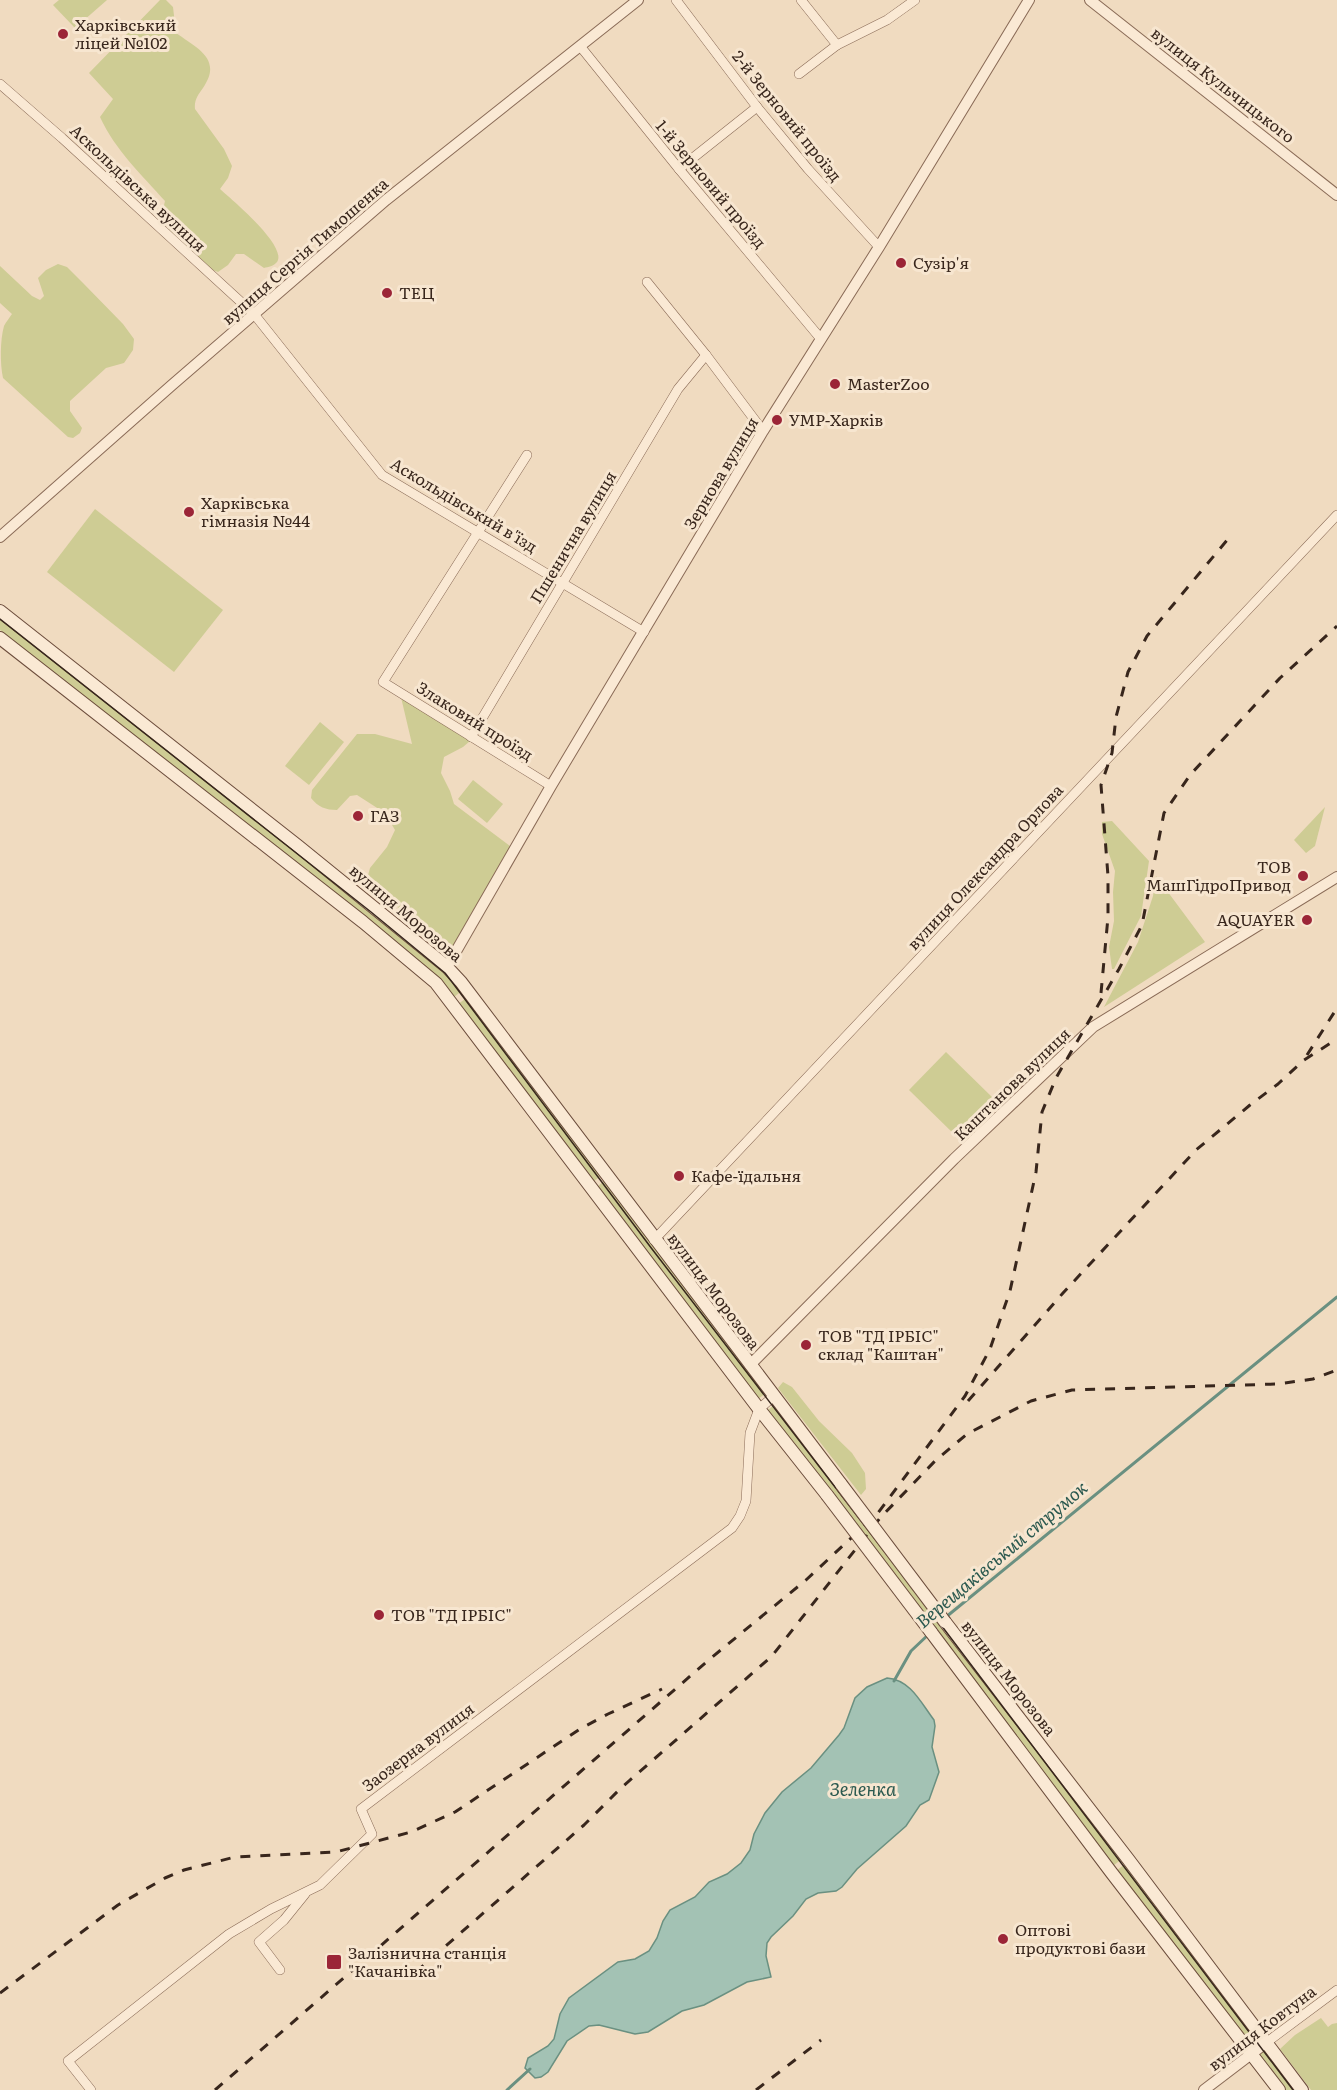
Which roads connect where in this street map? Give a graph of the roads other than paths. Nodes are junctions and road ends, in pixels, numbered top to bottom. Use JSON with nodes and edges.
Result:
{"nodes":[{"id":1,"x":638,"y":0,"type":"edge"},
{"id":2,"x":676,"y":0,"type":"edge"},
{"id":3,"x":801,"y":0,"type":"edge"},
{"id":4,"x":915,"y":0,"type":"edge"},
{"id":5,"x":1029,"y":0,"type":"edge"},
{"id":6,"x":1090,"y":0,"type":"edge"},
{"id":7,"x":837,"y":45,"type":"junction"},
{"id":8,"x":580,"y":46,"type":"junction"},
{"id":9,"x":800,"y":74,"type":"dead end"},
{"id":10,"x":0,"y":84,"type":"edge"},
{"id":11,"x":758,"y":107,"type":"junction"},
{"id":12,"x":679,"y":169,"type":"junction"},
{"id":13,"x":1337,"y":195,"type":"edge"},
{"id":14,"x":879,"y":248,"type":"junction"},
{"id":15,"x":647,"y":282,"type":"dead end"},
{"id":16,"x":254,"y":314,"type":"junction"},
{"id":17,"x":821,"y":339,"type":"junction"},
{"id":18,"x":706,"y":355,"type":"junction"},
{"id":19,"x":763,"y":431,"type":"junction"},
{"id":20,"x":527,"y":455,"type":"dead end"},
{"id":21,"x":1337,"y":515,"type":"edge"},
{"id":22,"x":477,"y":531,"type":"junction"},
{"id":23,"x":0,"y":537,"type":"edge"},
{"id":24,"x":563,"y":582,"type":"junction"},
{"id":25,"x":0,"y":611,"type":"edge"},
{"id":26,"x":644,"y":632,"type":"junction"},
{"id":27,"x":0,"y":638,"type":"edge"},
{"id":28,"x":471,"y":737,"type":"junction"},
{"id":29,"x":551,"y":786,"type":"junction"},
{"id":30,"x":1337,"y":877,"type":"edge"},
{"id":31,"x":447,"y":967,"type":"junction"},
{"id":32,"x":470,"y":993,"type":"junction"},
{"id":33,"x":454,"y":1004,"type":"junction"},
{"id":34,"x":607,"y":1176,"type":"junction"},
{"id":35,"x":591,"y":1188,"type":"junction"},
{"id":36,"x":654,"y":1240,"type":"junction"},
{"id":37,"x":750,"y":1365,"type":"junction"},
{"id":38,"x":774,"y":1396,"type":"junction"},
{"id":39,"x":759,"y":1408,"type":"junction"},
{"id":40,"x":307,"y":1892,"type":"junction"},
{"id":41,"x":280,"y":1970,"type":"dead end"},
{"id":42,"x":1337,"y":1990,"type":"edge"},
{"id":43,"x":1267,"y":2042,"type":"junction"},
{"id":44,"x":1252,"y":2053,"type":"junction"},
{"id":45,"x":91,"y":2090,"type":"edge"},
{"id":46,"x":1204,"y":2090,"type":"edge"},
{"id":47,"x":1279,"y":2090,"type":"edge"},
{"id":48,"x":1302,"y":2090,"type":"edge"}],
"edges":[{"from":1,"to":8,"type":"street","name":"вулиця Сергія Тимошенка"},
{"from":2,"to":11,"type":"street","name":"2-й Зерновий проїзд"},
{"from":3,"to":7,"type":"street"},
{"from":4,"to":7,"type":"street"},
{"from":5,"to":14,"type":"street","name":"Зернова вулиця"},
{"from":6,"to":13,"type":"street","name":"вулиця Кульчицького"},
{"from":7,"to":9,"type":"street"},
{"from":8,"to":12,"type":"street","name":"1-й Зерновий проїзд"},
{"from":8,"to":16,"type":"street","name":"вулиця Сергія Тимошенка"},
{"from":10,"to":16,"type":"street","name":"Аскольдівська вулиця"},
{"from":11,"to":12,"type":"street"},
{"from":11,"to":14,"type":"street","name":"2-й Зерновий проїзд"},
{"from":12,"to":17,"type":"street","name":"1-й Зерновий проїзд"},
{"from":14,"to":17,"type":"street","name":"Зернова вулиця"},
{"from":15,"to":18,"type":"street"},
{"from":16,"to":22,"type":"street","name":"Аскольдівський в'їзд"},
{"from":16,"to":23,"type":"street","name":"вулиця Сергія Тимошенка"},
{"from":17,"to":19,"type":"street","name":"Зернова вулиця"},
{"from":18,"to":19,"type":"street"},
{"from":18,"to":24,"type":"street","name":"Пшенична вулиця"},
{"from":19,"to":26,"type":"street","name":"Зернова вулиця"},
{"from":20,"to":22,"type":"street"},
{"from":21,"to":36,"type":"street","name":"вулиця Олександра Орлова"},
{"from":22,"to":24,"type":"street","name":"Аскольдівський в'їзд"},
{"from":22,"to":28,"type":"street","name":"Злаковий проїзд"},
{"from":24,"to":26,"type":"street","name":"Аскольдівський в'їзд"},
{"from":24,"to":28,"type":"street","name":"Пшенична вулиця"},
{"from":25,"to":31,"type":"main road","name":"вулиця Морозова"},
{"from":26,"to":29,"type":"street","name":"Зернова вулиця"},
{"from":27,"to":33,"type":"main road","name":"вулиця Морозова"},
{"from":28,"to":29,"type":"street","name":"Злаковий проїзд"},
{"from":29,"to":31,"type":"street","name":"Зернова вулиця"},
{"from":30,"to":37,"type":"street","name":"Каштанова вулиця"},
{"from":31,"to":32,"type":"main road","name":"вулиця Морозова"},
{"from":32,"to":33,"type":"main road"},
{"from":32,"to":34,"type":"main road","name":"вулиця Морозова"},
{"from":33,"to":35,"type":"main road","name":"вулиця Морозова"},
{"from":34,"to":35,"type":"main road"},
{"from":34,"to":36,"type":"main road","name":"вулиця Морозова"},
{"from":35,"to":39,"type":"main road","name":"вулиця Морозова"},
{"from":36,"to":37,"type":"main road","name":"вулиця Морозова"},
{"from":37,"to":38,"type":"main road","name":"вулиця Морозова"},
{"from":38,"to":39,"type":"street"},
{"from":38,"to":43,"type":"main road","name":"вулиця Морозова","bridge":true},
{"from":39,"to":40,"type":"street","name":"Заозерна вулиця"},
{"from":39,"to":44,"type":"main road","name":"вулиця Морозова","bridge":true},
{"from":40,"to":41,"type":"street"},
{"from":40,"to":45,"type":"street","name":"Заозерна вулиця"},
{"from":42,"to":43,"type":"street","name":"вулиця Ковтуна"},
{"from":43,"to":44,"type":"street","name":"вулиця Ковтуна"},
{"from":43,"to":48,"type":"main road","name":"вулиця Морозова"},
{"from":44,"to":46,"type":"street","name":"вулиця Ковтуна"},
{"from":44,"to":47,"type":"main road","name":"вулиця Морозова"}]}
